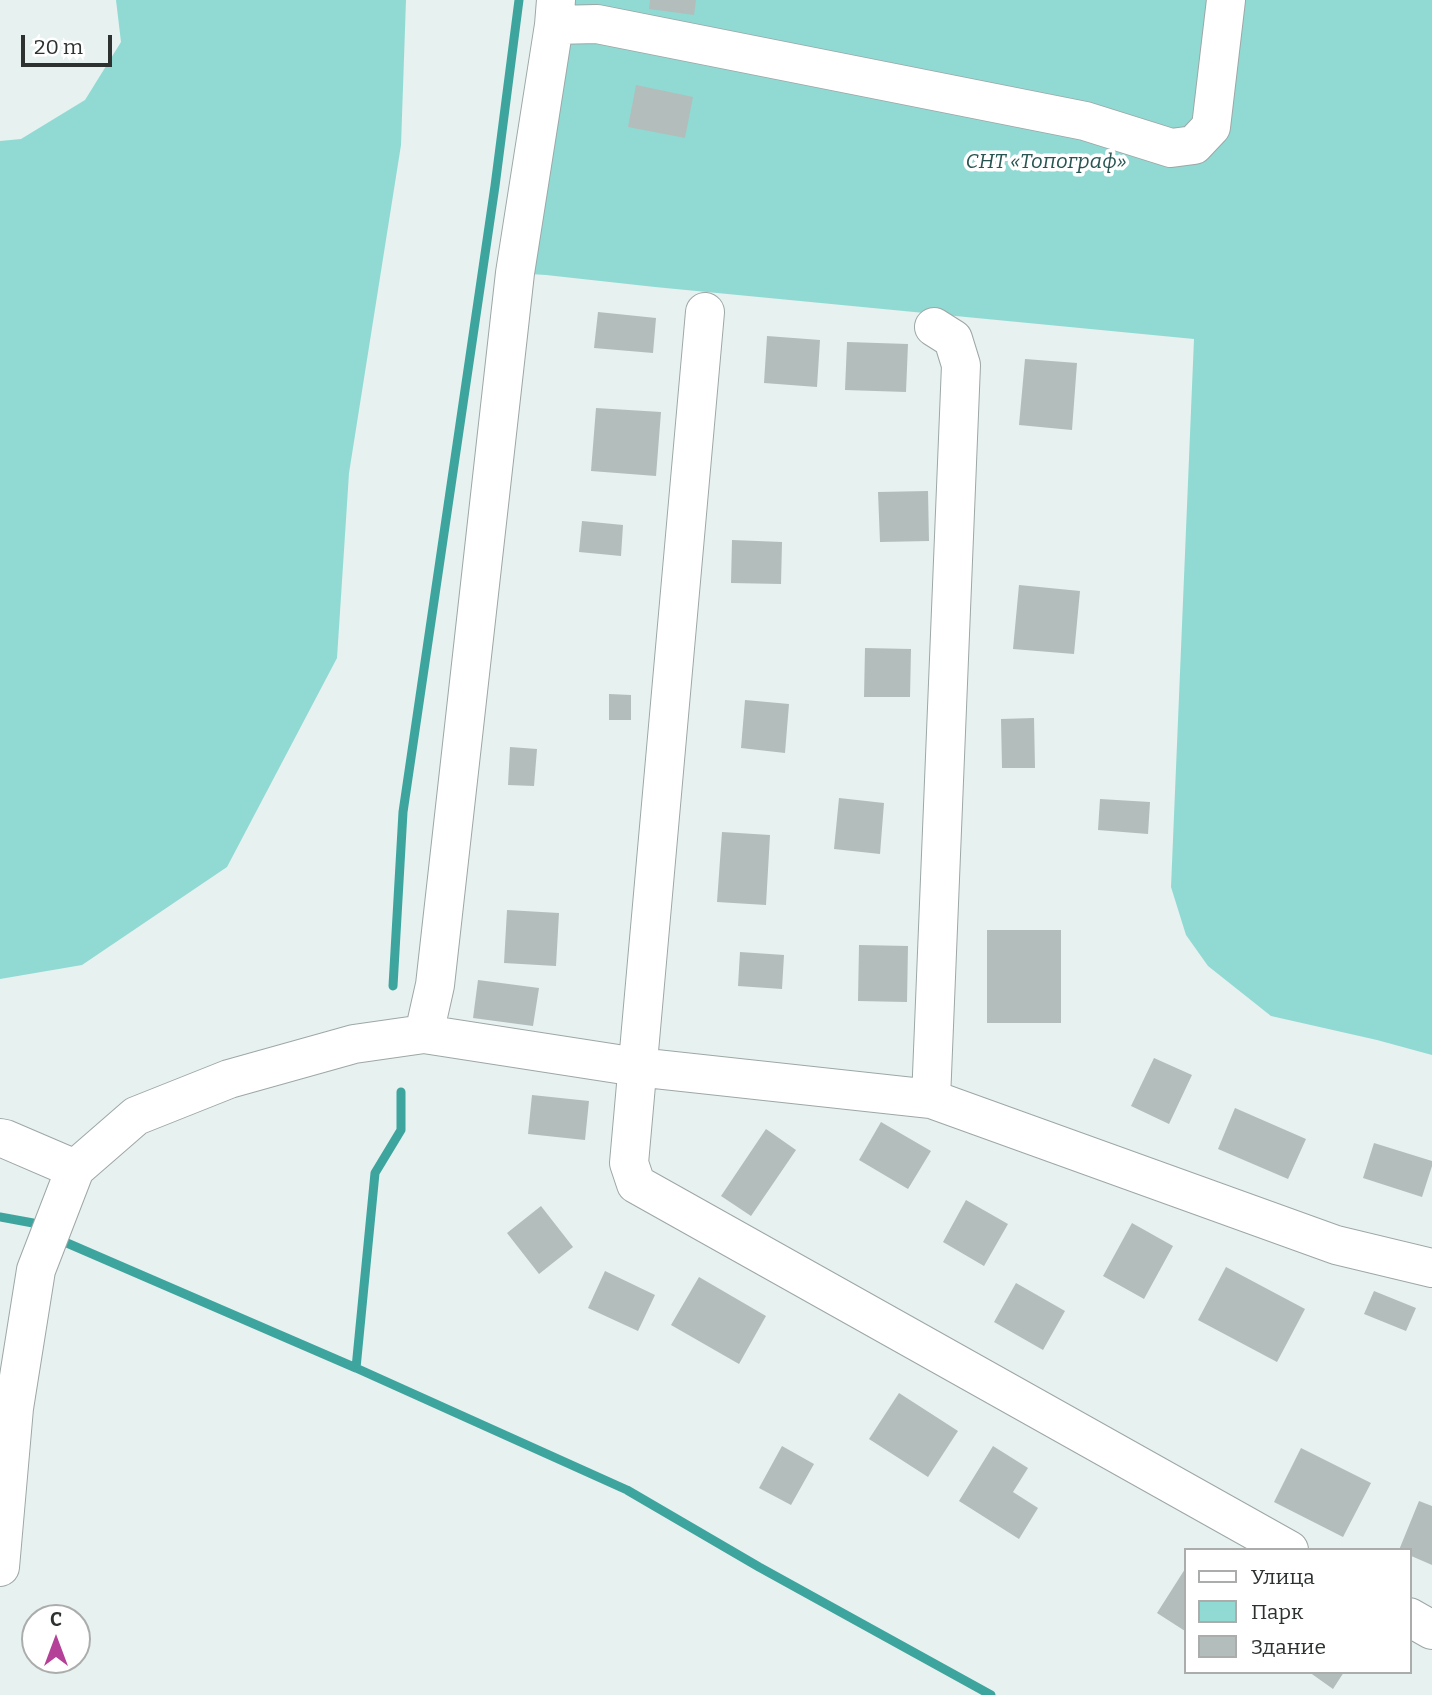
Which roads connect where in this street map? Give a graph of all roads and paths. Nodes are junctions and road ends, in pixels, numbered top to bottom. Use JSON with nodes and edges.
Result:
{"nodes":[{"id":1,"x":1226,"y":0,"type":"edge"},
{"id":2,"x":555,"y":13,"type":"edge"},
{"id":3,"x":705,"y":312,"type":"dead end"},
{"id":4,"x":934,"y":327,"type":"dead end"},
{"id":5,"x":424,"y":1034,"type":"junction"},
{"id":6,"x":637,"y":1067,"type":"junction"},
{"id":7,"x":931,"y":1099,"type":"junction"},
{"id":8,"x":0,"y":1138,"type":"edge"},
{"id":9,"x":75,"y":1169,"type":"junction"},
{"id":10,"x":1432,"y":1268,"type":"edge"},
{"id":11,"x":1285,"y":1548,"type":"edge"},
{"id":12,"x":0,"y":1567,"type":"edge"},
{"id":13,"x":1411,"y":1618,"type":"edge"},
{"id":14,"x":1432,"y":1630,"type":"edge"}],
"edges":[{"from":1,"to":2,"type":"street"},
{"from":2,"to":5,"type":"street"},
{"from":3,"to":6,"type":"street"},
{"from":4,"to":7,"type":"street"},
{"from":5,"to":6,"type":"street"},
{"from":5,"to":9,"type":"street"},
{"from":6,"to":7,"type":"street"},
{"from":6,"to":11,"type":"street"},
{"from":7,"to":10,"type":"street"},
{"from":8,"to":9,"type":"street"},
{"from":9,"to":12,"type":"street"},
{"from":13,"to":14,"type":"street"}]}
